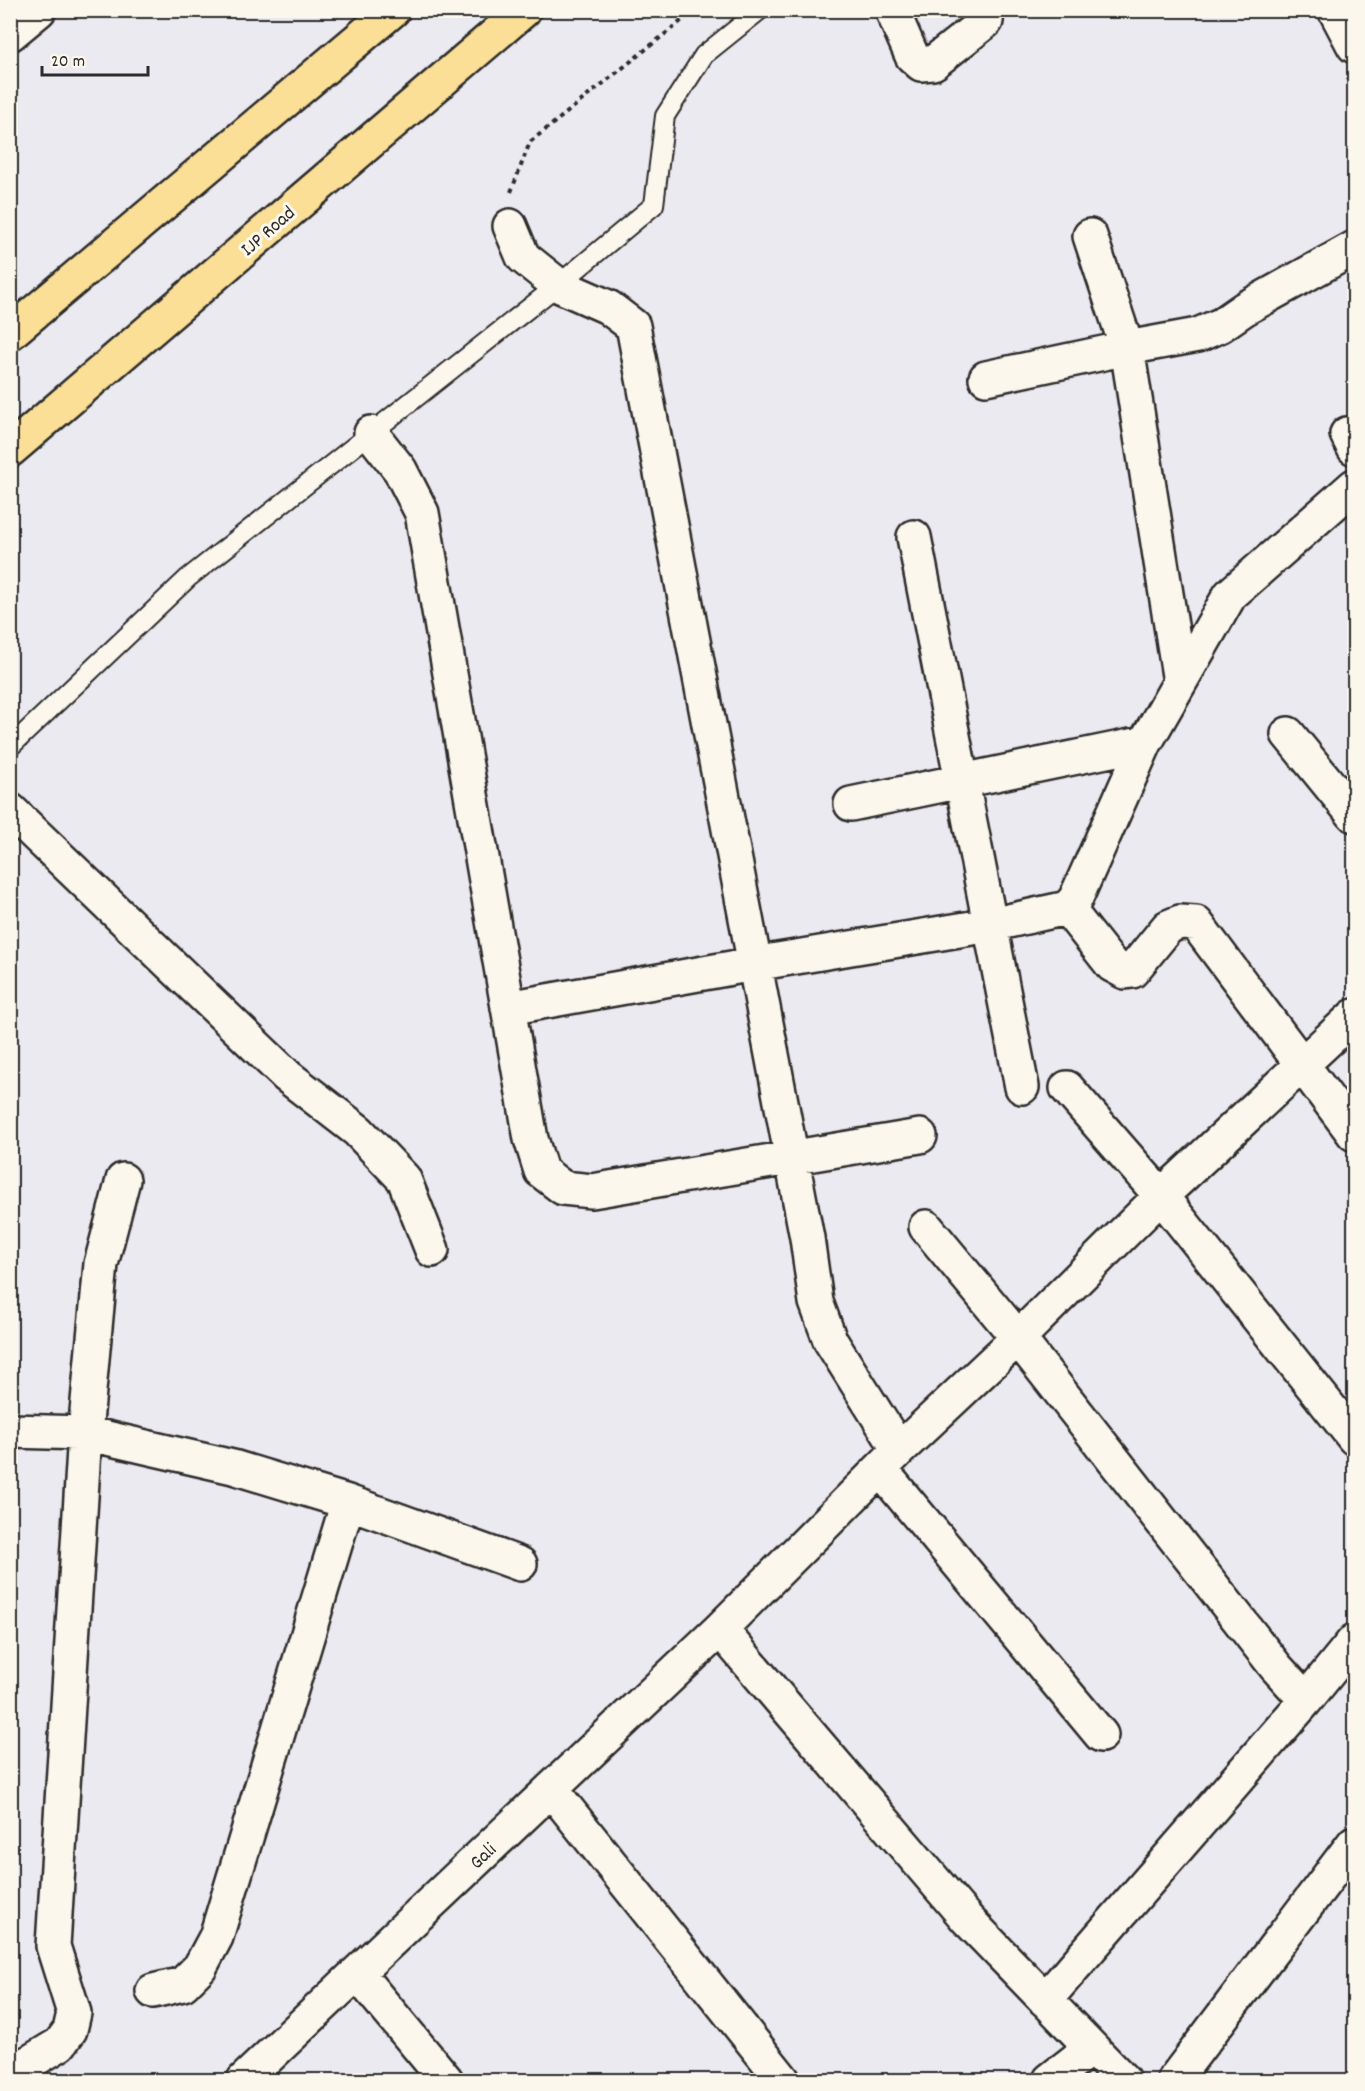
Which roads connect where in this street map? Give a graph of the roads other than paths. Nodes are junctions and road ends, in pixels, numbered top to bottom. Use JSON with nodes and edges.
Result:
{"nodes":[{"id":1,"x":39,"y":10,"type":"edge"},
{"id":2,"x":393,"y":10,"type":"edge"},
{"id":3,"x":524,"y":10,"type":"edge"},
{"id":4,"x":760,"y":10,"type":"edge"},
{"id":5,"x":892,"y":10,"type":"edge"},
{"id":6,"x":987,"y":10,"type":"edge"},
{"id":7,"x":1335,"y":10,"type":"edge"},
{"id":8,"x":10,"y":34,"type":"edge"},
{"id":9,"x":1354,"y":46,"type":"edge"},
{"id":10,"x":510,"y":226,"type":"road end"},
{"id":11,"x":1090,"y":236,"type":"dead end"},
{"id":12,"x":1354,"y":248,"type":"edge"},
{"id":13,"x":558,"y":285,"type":"junction"},
{"id":14,"x":10,"y":333,"type":"edge"},
{"id":15,"x":1127,"y":348,"type":"junction"},
{"id":16,"x":986,"y":378,"type":"dead end"},
{"id":17,"x":371,"y":433,"type":"junction"},
{"id":18,"x":10,"y":450,"type":"edge"},
{"id":19,"x":1354,"y":486,"type":"edge"},
{"id":20,"x":914,"y":537,"type":"dead end"},
{"id":21,"x":1180,"y":682,"type":"junction"},
{"id":22,"x":1288,"y":734,"type":"dead end"},
{"id":23,"x":1145,"y":743,"type":"junction"},
{"id":24,"x":10,"y":747,"type":"edge"},
{"id":25,"x":962,"y":780,"type":"junction"},
{"id":26,"x":851,"y":804,"type":"dead end"},
{"id":27,"x":10,"y":810,"type":"edge"},
{"id":28,"x":1354,"y":815,"type":"edge"},
{"id":29,"x":1067,"y":908,"type":"junction"},
{"id":30,"x":990,"y":926,"type":"junction"},
{"id":31,"x":754,"y":964,"type":"junction"},
{"id":32,"x":508,"y":1008,"type":"junction"},
{"id":33,"x":1354,"y":1016,"type":"edge"},
{"id":34,"x":1302,"y":1063,"type":"junction"},
{"id":35,"x":1022,"y":1087,"type":"dead end"},
{"id":36,"x":1067,"y":1088,"type":"dead end"},
{"id":37,"x":1354,"y":1134,"type":"edge"},
{"id":38,"x":920,"y":1136,"type":"dead end"},
{"id":39,"x":790,"y":1156,"type":"junction"},
{"id":40,"x":123,"y":1180,"type":"dead end"},
{"id":41,"x":1161,"y":1196,"type":"junction"},
{"id":42,"x":926,"y":1227,"type":"dead end"},
{"id":43,"x":432,"y":1251,"type":"dead end"},
{"id":44,"x":1018,"y":1338,"type":"junction"},
{"id":45,"x":10,"y":1431,"type":"edge"},
{"id":46,"x":85,"y":1433,"type":"junction"},
{"id":47,"x":1354,"y":1438,"type":"edge"},
{"id":48,"x":890,"y":1460,"type":"junction"},
{"id":49,"x":348,"y":1502,"type":"junction"},
{"id":50,"x":520,"y":1564,"type":"dead end"},
{"id":51,"x":720,"y":1629,"type":"junction"},
{"id":52,"x":1354,"y":1641,"type":"edge"},
{"id":53,"x":1306,"y":1700,"type":"junction"},
{"id":54,"x":1101,"y":1735,"type":"dead end"},
{"id":55,"x":551,"y":1789,"type":"junction"},
{"id":56,"x":1354,"y":1843,"type":"edge"},
{"id":57,"x":357,"y":1974,"type":"junction"},
{"id":58,"x":153,"y":1991,"type":"dead end"},
{"id":59,"x":1045,"y":2000,"type":"junction"},
{"id":60,"x":1091,"y":2048,"type":"junction"},
{"id":61,"x":10,"y":2074,"type":"edge"},
{"id":62,"x":244,"y":2080,"type":"edge"},
{"id":63,"x":446,"y":2080,"type":"edge"},
{"id":64,"x":783,"y":2080,"type":"edge"},
{"id":65,"x":1050,"y":2080,"type":"edge"},
{"id":66,"x":1123,"y":2080,"type":"edge"},
{"id":67,"x":1174,"y":2080,"type":"edge"}],
"edges":[{"from":1,"to":8,"type":"street"},
{"from":2,"to":14,"type":"highway"},
{"from":3,"to":18,"type":"highway","name":"IJP Road"},
{"from":4,"to":13,"type":"lane"},
{"from":5,"to":6,"type":"street"},
{"from":7,"to":9,"type":"street"},
{"from":10,"to":13,"type":"street"},
{"from":11,"to":15,"type":"street"},
{"from":12,"to":15,"type":"street"},
{"from":13,"to":17,"type":"lane"},
{"from":13,"to":31,"type":"street"},
{"from":15,"to":16,"type":"street"},
{"from":15,"to":21,"type":"street"},
{"from":17,"to":24,"type":"lane"},
{"from":17,"to":32,"type":"street"},
{"from":19,"to":21,"type":"street"},
{"from":20,"to":25,"type":"street"},
{"from":21,"to":23,"type":"street"},
{"from":22,"to":28,"type":"street"},
{"from":23,"to":25,"type":"street"},
{"from":23,"to":29,"type":"street"},
{"from":25,"to":26,"type":"street"},
{"from":25,"to":30,"type":"street"},
{"from":27,"to":43,"type":"street"},
{"from":29,"to":30,"type":"street"},
{"from":29,"to":34,"type":"street"},
{"from":30,"to":31,"type":"street"},
{"from":30,"to":35,"type":"street"},
{"from":31,"to":32,"type":"street"},
{"from":31,"to":39,"type":"street"},
{"from":32,"to":39,"type":"street"},
{"from":33,"to":34,"type":"street","name":"Gali"},
{"from":34,"to":37,"type":"street"},
{"from":34,"to":41,"type":"street","name":"Gali"},
{"from":36,"to":41,"type":"street"},
{"from":38,"to":39,"type":"street"},
{"from":39,"to":48,"type":"street"},
{"from":40,"to":46,"type":"street"},
{"from":41,"to":44,"type":"street","name":"Gali"},
{"from":41,"to":47,"type":"street"},
{"from":42,"to":44,"type":"street"},
{"from":44,"to":48,"type":"street","name":"Gali"},
{"from":44,"to":53,"type":"street"},
{"from":45,"to":46,"type":"street"},
{"from":46,"to":49,"type":"street"},
{"from":46,"to":61,"type":"street"},
{"from":48,"to":51,"type":"street","name":"Gali"},
{"from":48,"to":54,"type":"street"},
{"from":49,"to":50,"type":"street"},
{"from":49,"to":58,"type":"street"},
{"from":51,"to":55,"type":"street","name":"Gali"},
{"from":51,"to":59,"type":"street"},
{"from":52,"to":53,"type":"street"},
{"from":53,"to":59,"type":"street"},
{"from":55,"to":57,"type":"street","name":"Gali"},
{"from":55,"to":64,"type":"street"},
{"from":56,"to":67,"type":"street"},
{"from":57,"to":62,"type":"street","name":"Gali"},
{"from":57,"to":63,"type":"street"},
{"from":59,"to":60,"type":"street"},
{"from":60,"to":65,"type":"street"},
{"from":60,"to":66,"type":"street"}]}
